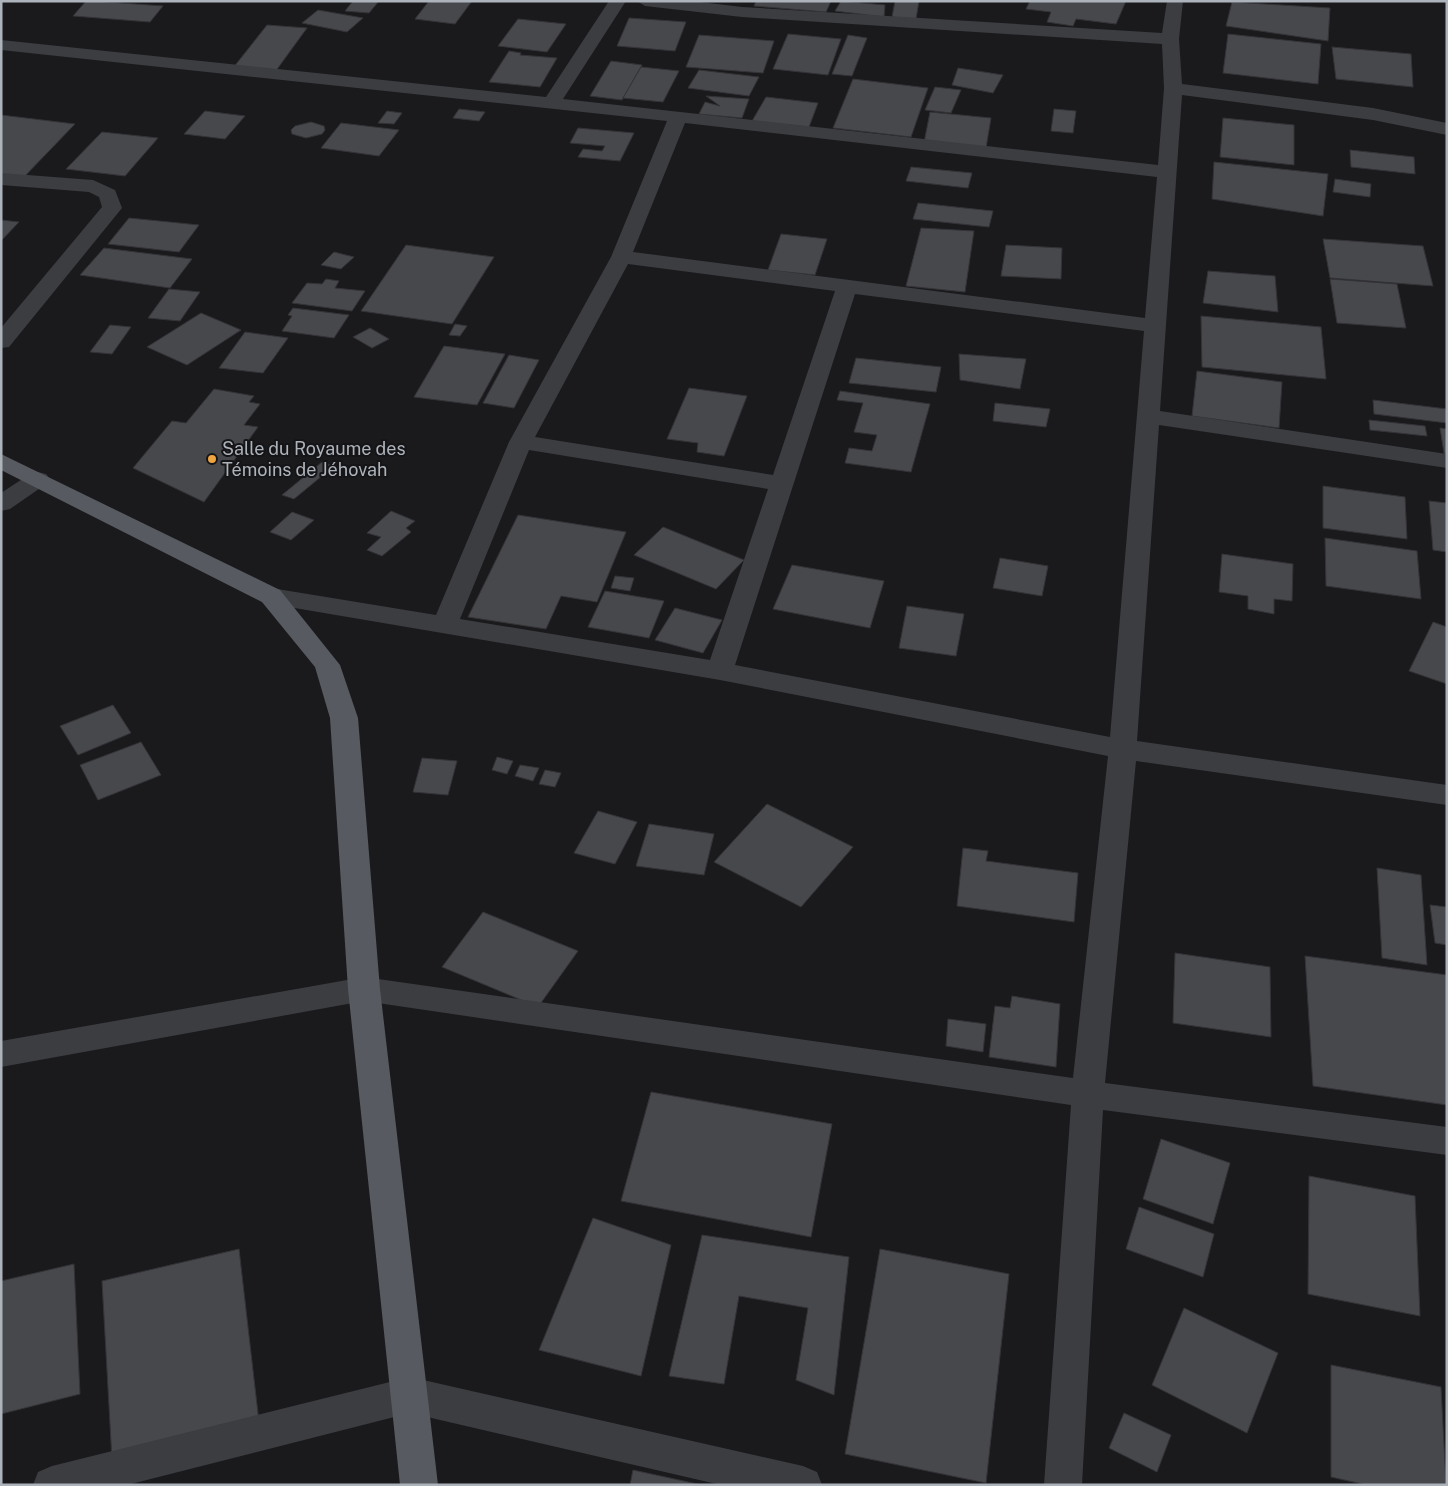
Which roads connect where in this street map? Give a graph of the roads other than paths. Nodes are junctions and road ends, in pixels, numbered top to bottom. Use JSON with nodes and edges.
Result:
{"nodes":[{"id":1,"x":618,"y":1,"type":"edge"},
{"id":2,"x":645,"y":1,"type":"edge"},
{"id":3,"x":1175,"y":1,"type":"edge"},
{"id":4,"x":745,"y":6,"type":"edge"},
{"id":5,"x":1170,"y":40,"type":"junction"},
{"id":6,"x":1,"y":45,"type":"edge"},
{"id":7,"x":1173,"y":88,"type":"junction"},
{"id":8,"x":551,"y":103,"type":"junction"},
{"id":9,"x":678,"y":117,"type":"junction"},
{"id":10,"x":1447,"y":129,"type":"edge"},
{"id":11,"x":1167,"y":172,"type":"junction"},
{"id":12,"x":1,"y":179,"type":"edge"},
{"id":13,"x":620,"y":257,"type":"junction"},
{"id":14,"x":847,"y":286,"type":"junction"},
{"id":15,"x":1155,"y":326,"type":"junction"},
{"id":16,"x":1,"y":342,"type":"edge"},
{"id":17,"x":1148,"y":416,"type":"junction"},
{"id":18,"x":520,"y":442,"type":"junction"},
{"id":19,"x":1447,"y":461,"type":"edge"},
{"id":20,"x":1,"y":462,"type":"edge"},
{"id":21,"x":38,"y":479,"type":"junction"},
{"id":22,"x":782,"y":484,"type":"junction"},
{"id":23,"x":1,"y":504,"type":"edge"},
{"id":24,"x":271,"y":596,"type":"junction"},
{"id":25,"x":444,"y":624,"type":"junction"},
{"id":26,"x":720,"y":671,"type":"junction"},
{"id":27,"x":1123,"y":749,"type":"junction"},
{"id":28,"x":1447,"y":795,"type":"edge"},
{"id":29,"x":364,"y":989,"type":"junction"},
{"id":30,"x":1,"y":1054,"type":"edge"},
{"id":31,"x":1088,"y":1094,"type":"junction"},
{"id":32,"x":1447,"y":1141,"type":"edge"},
{"id":33,"x":410,"y":1395,"type":"junction"},
{"id":34,"x":52,"y":1485,"type":"edge"},
{"id":35,"x":419,"y":1485,"type":"edge"},
{"id":36,"x":802,"y":1485,"type":"edge"},
{"id":37,"x":1063,"y":1485,"type":"edge"}],
"edges":[{"from":1,"to":8,"type":"street"},
{"from":2,"to":4,"type":"street"},
{"from":3,"to":5,"type":"street"},
{"from":4,"to":5,"type":"street"},
{"from":5,"to":7,"type":"street"},
{"from":6,"to":8,"type":"street"},
{"from":7,"to":10,"type":"street"},
{"from":7,"to":11,"type":"street"},
{"from":8,"to":9,"type":"street"},
{"from":9,"to":11,"type":"street"},
{"from":9,"to":13,"type":"street"},
{"from":11,"to":15,"type":"street"},
{"from":12,"to":16,"type":"street"},
{"from":13,"to":14,"type":"street"},
{"from":13,"to":18,"type":"street"},
{"from":14,"to":15,"type":"street"},
{"from":14,"to":22,"type":"street"},
{"from":15,"to":17,"type":"street"},
{"from":17,"to":19,"type":"street"},
{"from":17,"to":27,"type":"street"},
{"from":18,"to":22,"type":"street"},
{"from":18,"to":25,"type":"street"},
{"from":20,"to":21,"type":"main road"},
{"from":21,"to":23,"type":"street"},
{"from":21,"to":24,"type":"main road"},
{"from":22,"to":26,"type":"street"},
{"from":24,"to":25,"type":"street"},
{"from":24,"to":29,"type":"main road"},
{"from":25,"to":26,"type":"street"},
{"from":26,"to":27,"type":"street"},
{"from":27,"to":28,"type":"street"},
{"from":27,"to":31,"type":"street"},
{"from":29,"to":30,"type":"street"},
{"from":29,"to":31,"type":"street"},
{"from":29,"to":33,"type":"main road"},
{"from":31,"to":32,"type":"street"},
{"from":31,"to":37,"type":"street"},
{"from":33,"to":34,"type":"street"},
{"from":33,"to":35,"type":"main road"},
{"from":33,"to":36,"type":"street"}]}
